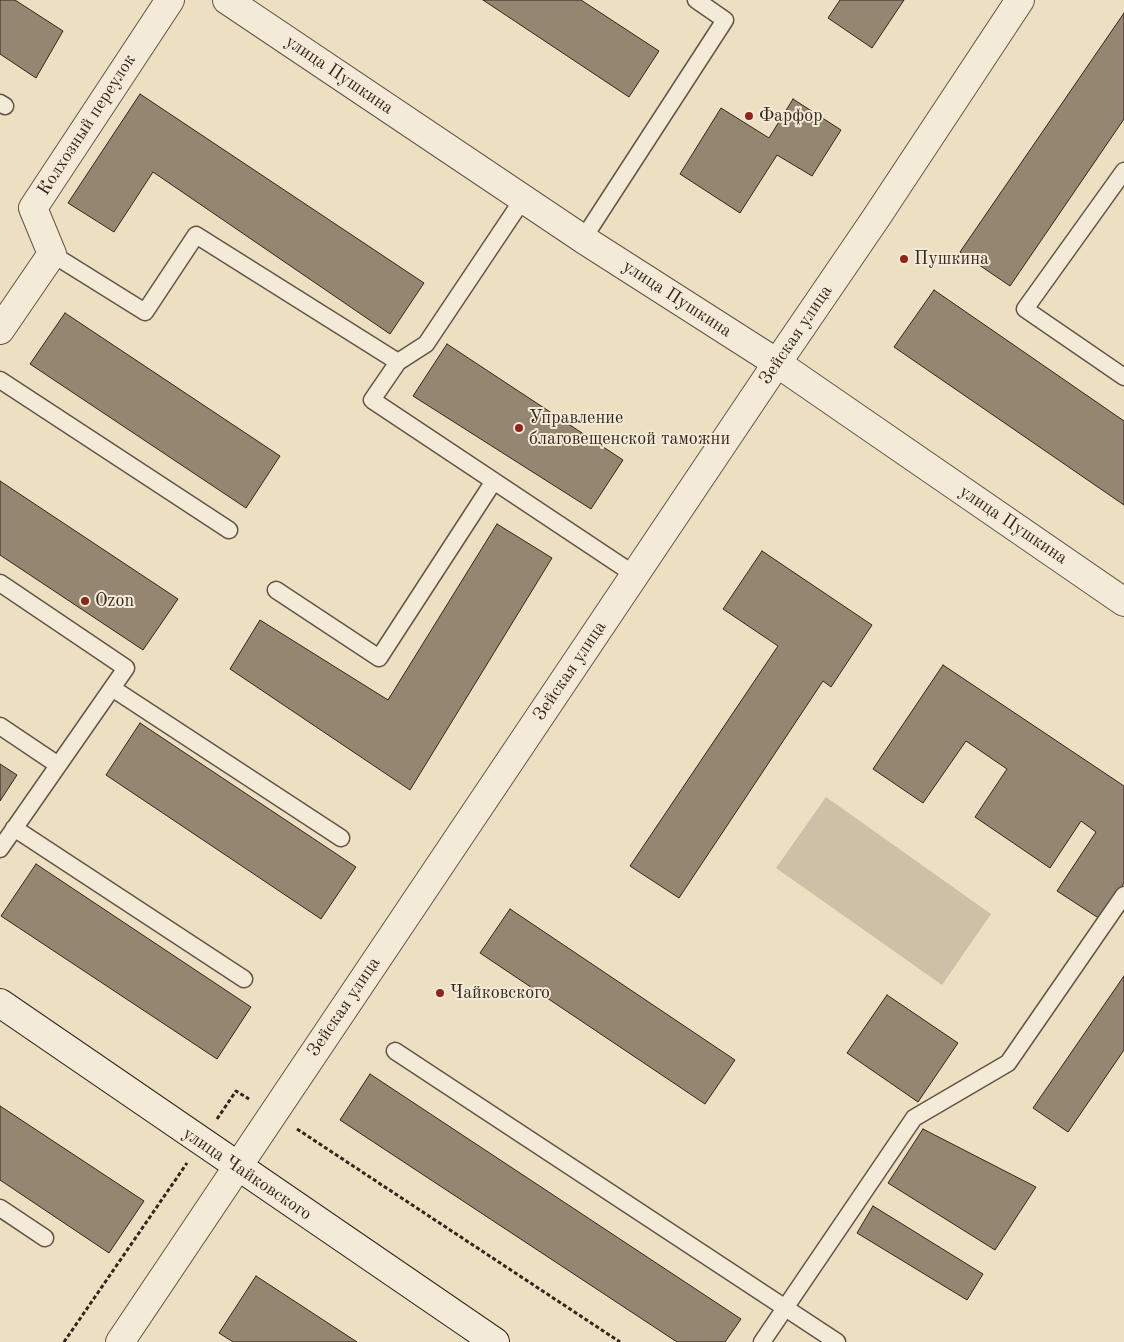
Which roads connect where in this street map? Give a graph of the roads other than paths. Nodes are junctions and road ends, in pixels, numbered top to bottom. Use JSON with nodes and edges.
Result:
{"nodes":[{"id":1,"x":170,"y":0,"type":"edge"},
{"id":2,"x":227,"y":0,"type":"edge"},
{"id":3,"x":696,"y":0,"type":"edge"},
{"id":4,"x":1020,"y":0,"type":"edge"},
{"id":5,"x":1124,"y":171,"type":"edge"},
{"id":6,"x":523,"y":199,"type":"junction"},
{"id":7,"x":583,"y":239,"type":"junction"},
{"id":8,"x":52,"y":254,"type":"junction"},
{"id":9,"x":0,"y":330,"type":"edge"},
{"id":10,"x":398,"y":362,"type":"junction"},
{"id":11,"x":777,"y":363,"type":"junction"},
{"id":12,"x":1124,"y":377,"type":"edge"},
{"id":13,"x":0,"y":380,"type":"edge"},
{"id":14,"x":494,"y":481,"type":"junction"},
{"id":15,"x":229,"y":530,"type":"dead end"},
{"id":16,"x":635,"y":575,"type":"junction"},
{"id":17,"x":0,"y":583,"type":"edge"},
{"id":18,"x":276,"y":590,"type":"dead end"},
{"id":19,"x":1124,"y":602,"type":"edge"},
{"id":20,"x":112,"y":688,"type":"junction"},
{"id":21,"x":0,"y":726,"type":"edge"},
{"id":22,"x":58,"y":765,"type":"junction"},
{"id":23,"x":14,"y":828,"type":"junction"},
{"id":24,"x":341,"y":838,"type":"dead end"},
{"id":25,"x":0,"y":849,"type":"edge"},
{"id":26,"x":1124,"y":895,"type":"edge"},
{"id":27,"x":244,"y":980,"type":"dead end"},
{"id":28,"x":0,"y":1004,"type":"edge"},
{"id":29,"x":395,"y":1051,"type":"dead end"},
{"id":30,"x":236,"y":1167,"type":"junction"},
{"id":31,"x":0,"y":1208,"type":"edge"},
{"id":32,"x":45,"y":1238,"type":"dead end"},
{"id":33,"x":785,"y":1308,"type":"junction"},
{"id":34,"x":120,"y":1342,"type":"edge"},
{"id":35,"x":495,"y":1342,"type":"edge"},
{"id":36,"x":762,"y":1342,"type":"edge"},
{"id":37,"x":837,"y":1342,"type":"edge"}],
"edges":[{"from":1,"to":8,"type":"street","name":"Колхозный переулок"},
{"from":2,"to":6,"type":"street","name":"улица Пушкина"},
{"from":3,"to":7,"type":"lane"},
{"from":4,"to":11,"type":"street","name":"Зейская улица"},
{"from":5,"to":12,"type":"lane"},
{"from":6,"to":7,"type":"street","name":"улица Пушкина"},
{"from":6,"to":10,"type":"lane"},
{"from":7,"to":11,"type":"street","name":"улица Пушкина"},
{"from":8,"to":9,"type":"street"},
{"from":8,"to":10,"type":"lane"},
{"from":10,"to":14,"type":"lane"},
{"from":11,"to":16,"type":"street","name":"Зейская улица"},
{"from":11,"to":19,"type":"street","name":"улица Пушкина"},
{"from":13,"to":15,"type":"lane"},
{"from":14,"to":16,"type":"lane"},
{"from":14,"to":18,"type":"lane"},
{"from":16,"to":30,"type":"street","name":"Зейская улица"},
{"from":17,"to":20,"type":"lane"},
{"from":20,"to":22,"type":"lane"},
{"from":20,"to":24,"type":"lane"},
{"from":21,"to":22,"type":"lane"},
{"from":22,"to":23,"type":"lane"},
{"from":23,"to":25,"type":"lane"},
{"from":23,"to":27,"type":"lane"},
{"from":26,"to":33,"type":"lane"},
{"from":28,"to":30,"type":"street","name":"улица Чайковского"},
{"from":29,"to":33,"type":"lane"},
{"from":30,"to":34,"type":"street","name":"Зейская улица"},
{"from":30,"to":35,"type":"street","name":"улица Чайковского"},
{"from":31,"to":32,"type":"lane"},
{"from":33,"to":36,"type":"lane"},
{"from":33,"to":37,"type":"lane"}]}
